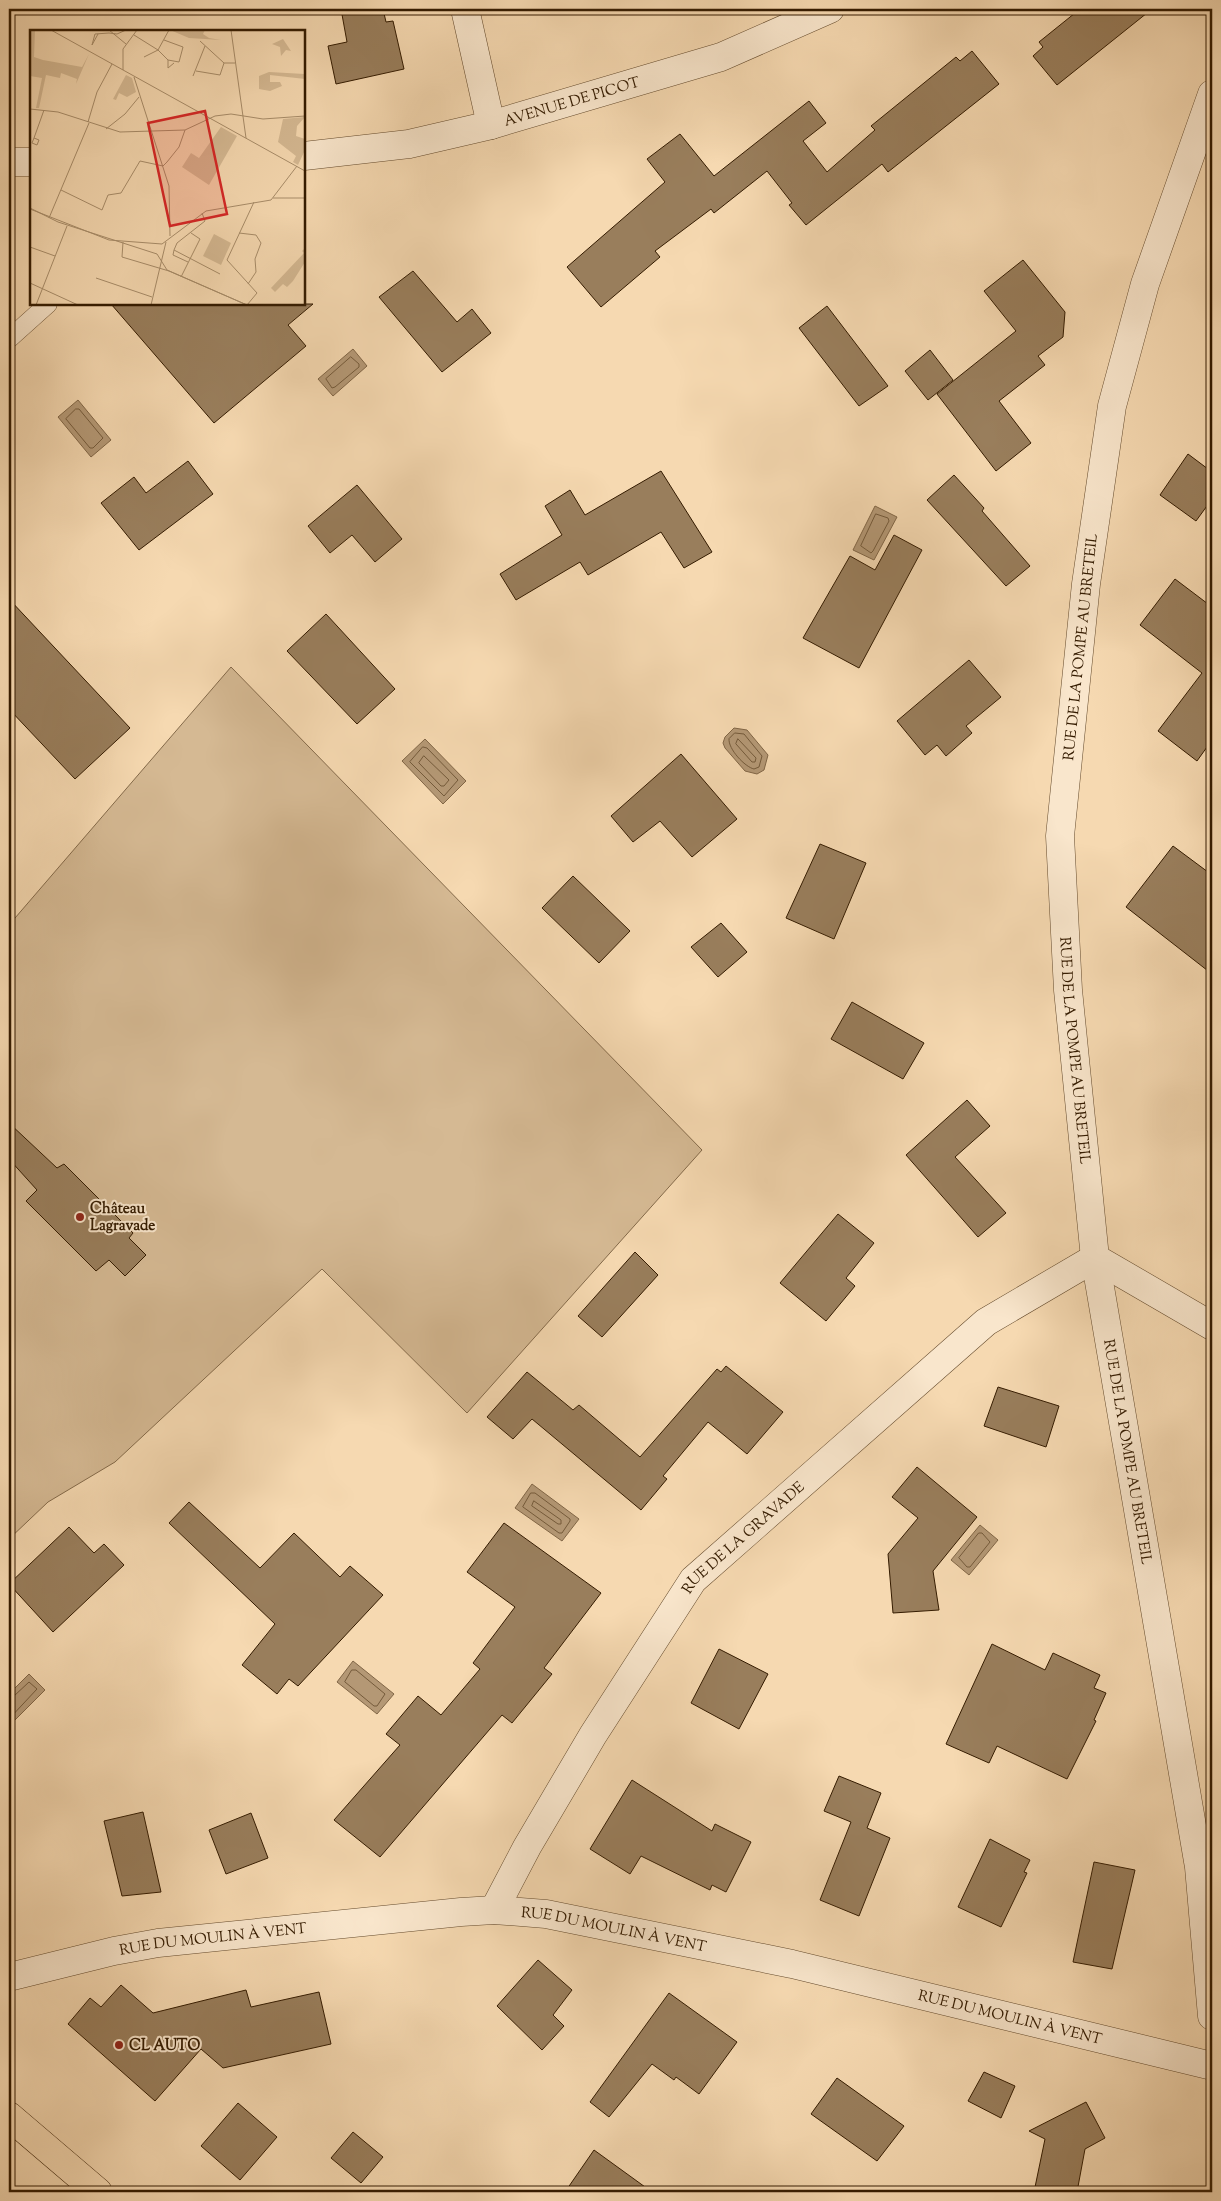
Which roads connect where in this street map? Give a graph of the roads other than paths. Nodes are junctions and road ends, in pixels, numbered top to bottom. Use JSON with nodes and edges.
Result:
{"nodes":[{"id":1,"x":465,"y":9,"type":"edge"},
{"id":2,"x":830,"y":9,"type":"edge"},
{"id":3,"x":1212,"y":94,"type":"edge"},
{"id":4,"x":491,"y":124,"type":"junction"},
{"id":5,"x":305,"y":156,"type":"edge"},
{"id":6,"x":9,"y":162,"type":"edge"},
{"id":7,"x":30,"y":162,"type":"edge"},
{"id":8,"x":47,"y":305,"type":"edge"},
{"id":9,"x":9,"y":339,"type":"edge"},
{"id":10,"x":1095,"y":1258,"type":"junction"},
{"id":11,"x":1212,"y":1326,"type":"edge"},
{"id":12,"x":494,"y":1910,"type":"junction"},
{"id":13,"x":9,"y":1977,"type":"edge"},
{"id":14,"x":1212,"y":2016,"type":"edge"},
{"id":15,"x":1212,"y":2066,"type":"edge"},
{"id":16,"x":9,"y":2116,"type":"edge"},
{"id":17,"x":98,"y":2192,"type":"edge"}],
"edges":[{"from":1,"to":4,"type":"street"},
{"from":2,"to":4,"type":"street","name":"AVENUE DE PICOT"},
{"from":3,"to":10,"type":"street","name":"RUE DE LA POMPE AU BRETEIL"},
{"from":4,"to":5,"type":"street","name":"AVENUE DE PICOT"},
{"from":6,"to":7,"type":"street"},
{"from":8,"to":9,"type":"lane"},
{"from":10,"to":11,"type":"street"},
{"from":10,"to":12,"type":"street","name":"RUE DE LA GRAVADE"},
{"from":10,"to":14,"type":"street","name":"RUE DE LA POMPE AU BRETEIL"},
{"from":12,"to":13,"type":"street","name":"RUE DU MOULIN À VENT"},
{"from":12,"to":15,"type":"street","name":"RUE DU MOULIN À VENT"},
{"from":16,"to":17,"type":"main road"}]}
